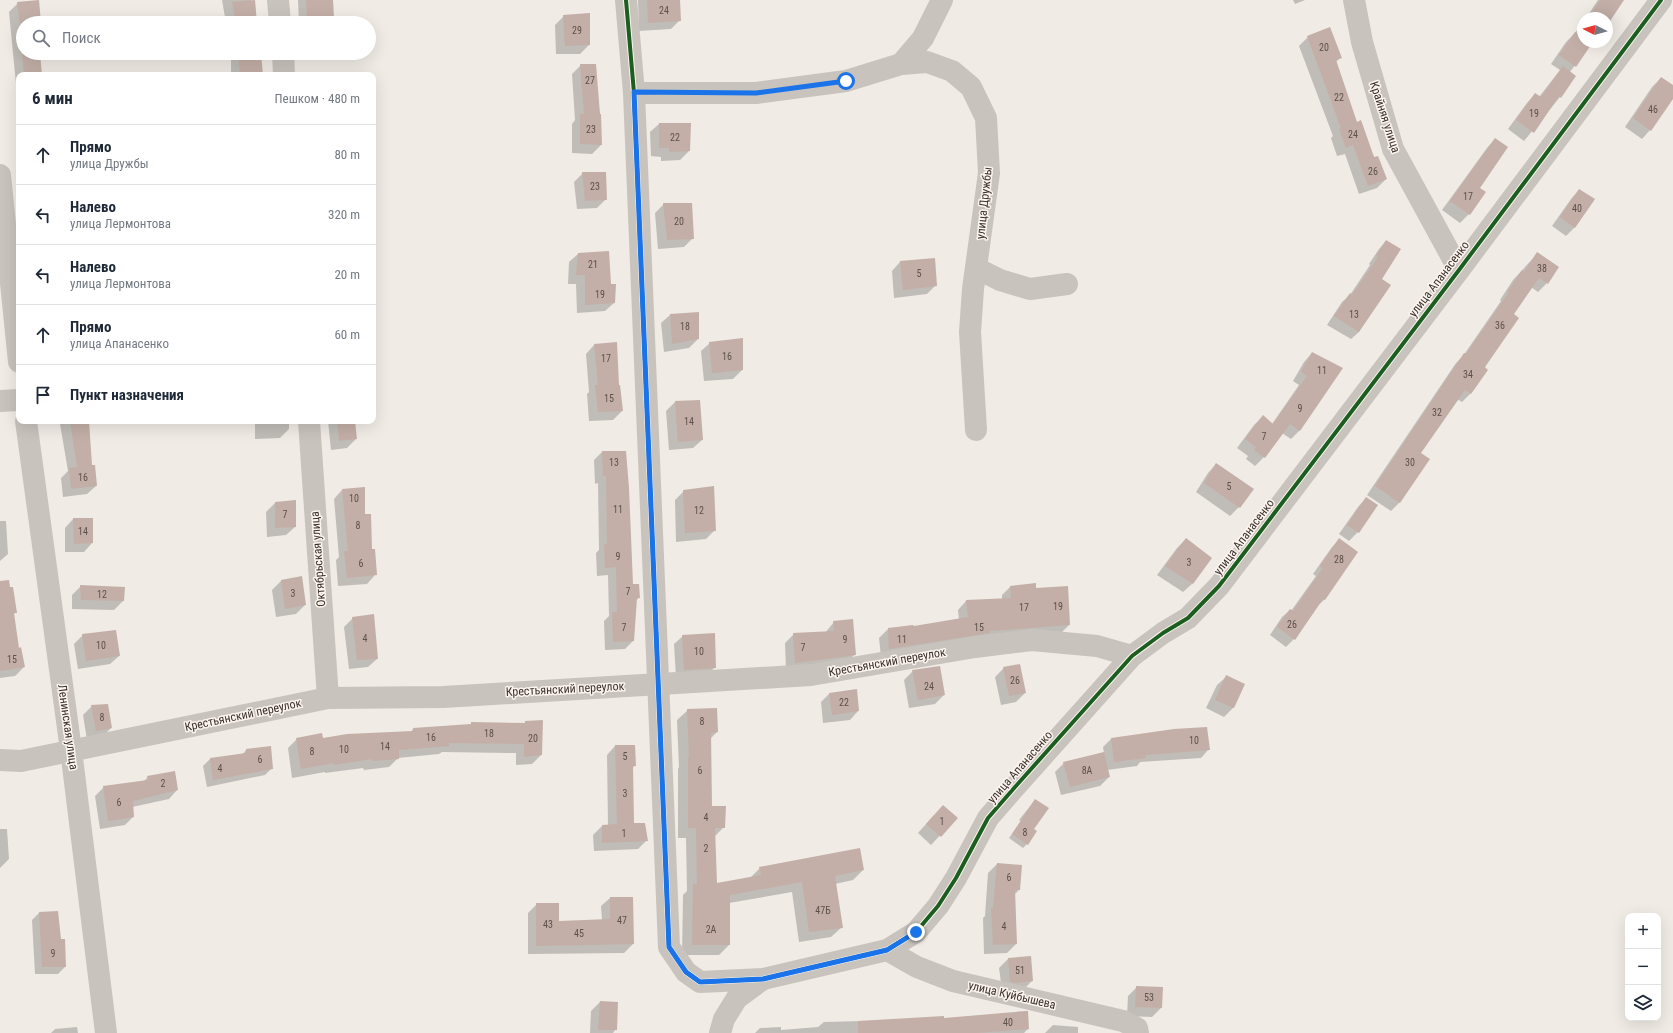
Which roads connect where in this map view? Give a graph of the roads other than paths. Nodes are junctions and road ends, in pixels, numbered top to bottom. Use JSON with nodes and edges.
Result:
{"nodes":[{"id":1,"x":278,"y":0,"type":"edge"},
{"id":2,"x":626,"y":0,"type":"edge"},
{"id":3,"x":942,"y":0,"type":"edge"},
{"id":4,"x":1354,"y":0,"type":"edge"},
{"id":5,"x":1661,"y":0,"type":"edge"},
{"id":6,"x":279,"y":16,"type":"edge"},
{"id":7,"x":283,"y":60,"type":"edge"},
{"id":8,"x":901,"y":64,"type":"junction"},
{"id":9,"x":284,"y":72,"type":"edge"},
{"id":10,"x":634,"y":92,"type":"junction"},
{"id":11,"x":0,"y":175,"type":"edge"},
{"id":12,"x":976,"y":268,"type":"junction"},
{"id":13,"x":1459,"y":270,"type":"junction"},
{"id":14,"x":1067,"y":284,"type":"dead end"},
{"id":15,"x":16,"y":332,"type":"edge"},
{"id":16,"x":16,"y":400,"type":"edge"},
{"id":17,"x":0,"y":401,"type":"edge"},
{"id":18,"x":26,"y":424,"type":"edge"},
{"id":19,"x":309,"y":424,"type":"edge"},
{"id":20,"x":976,"y":430,"type":"dead end"},
{"id":21,"x":1132,"y":656,"type":"junction"},
{"id":22,"x":659,"y":684,"type":"junction"},
{"id":23,"x":328,"y":698,"type":"junction"},
{"id":24,"x":71,"y":750,"type":"junction"},
{"id":25,"x":0,"y":760,"type":"edge"},
{"id":26,"x":887,"y":950,"type":"junction"},
{"id":27,"x":763,"y":979,"type":"junction"},
{"id":28,"x":106,"y":1033,"type":"edge"},
{"id":29,"x":720,"y":1033,"type":"edge"},
{"id":30,"x":1138,"y":1033,"type":"edge"}],
"edges":[{"from":1,"to":6,"type":"street"},
{"from":2,"to":10,"type":"street"},
{"from":3,"to":8,"type":"street"},
{"from":4,"to":13,"type":"street","name":"Крайняя улица"},
{"from":5,"to":13,"type":"street","name":"улица Апанасенко"},
{"from":7,"to":9,"type":"street"},
{"from":8,"to":10,"type":"street","name":"улица Дружбы"},
{"from":8,"to":12,"type":"street","name":"улица Дружбы"},
{"from":10,"to":22,"type":"street"},
{"from":11,"to":15,"type":"street"},
{"from":12,"to":14,"type":"street"},
{"from":12,"to":20,"type":"street","name":"улица Дружбы"},
{"from":13,"to":21,"type":"street","name":"улица Апанасенко"},
{"from":16,"to":17,"type":"street"},
{"from":18,"to":24,"type":"street","name":"Ленинская улица"},
{"from":19,"to":23,"type":"street","name":"Октябрьская улица"},
{"from":21,"to":22,"type":"street","name":"Крестьянский переулок"},
{"from":21,"to":26,"type":"street","name":"улица Апанасенко"},
{"from":22,"to":23,"type":"street","name":"Крестьянский переулок"},
{"from":22,"to":27,"type":"street"},
{"from":23,"to":24,"type":"street","name":"Крестьянский переулок"},
{"from":24,"to":25,"type":"street","name":"Крестьянский переулок"},
{"from":24,"to":28,"type":"street","name":"Ленинская улица"},
{"from":26,"to":27,"type":"street","name":"улица Апанасенко"},
{"from":26,"to":30,"type":"street","name":"улица Куйбышева"},
{"from":27,"to":29,"type":"street"}]}
